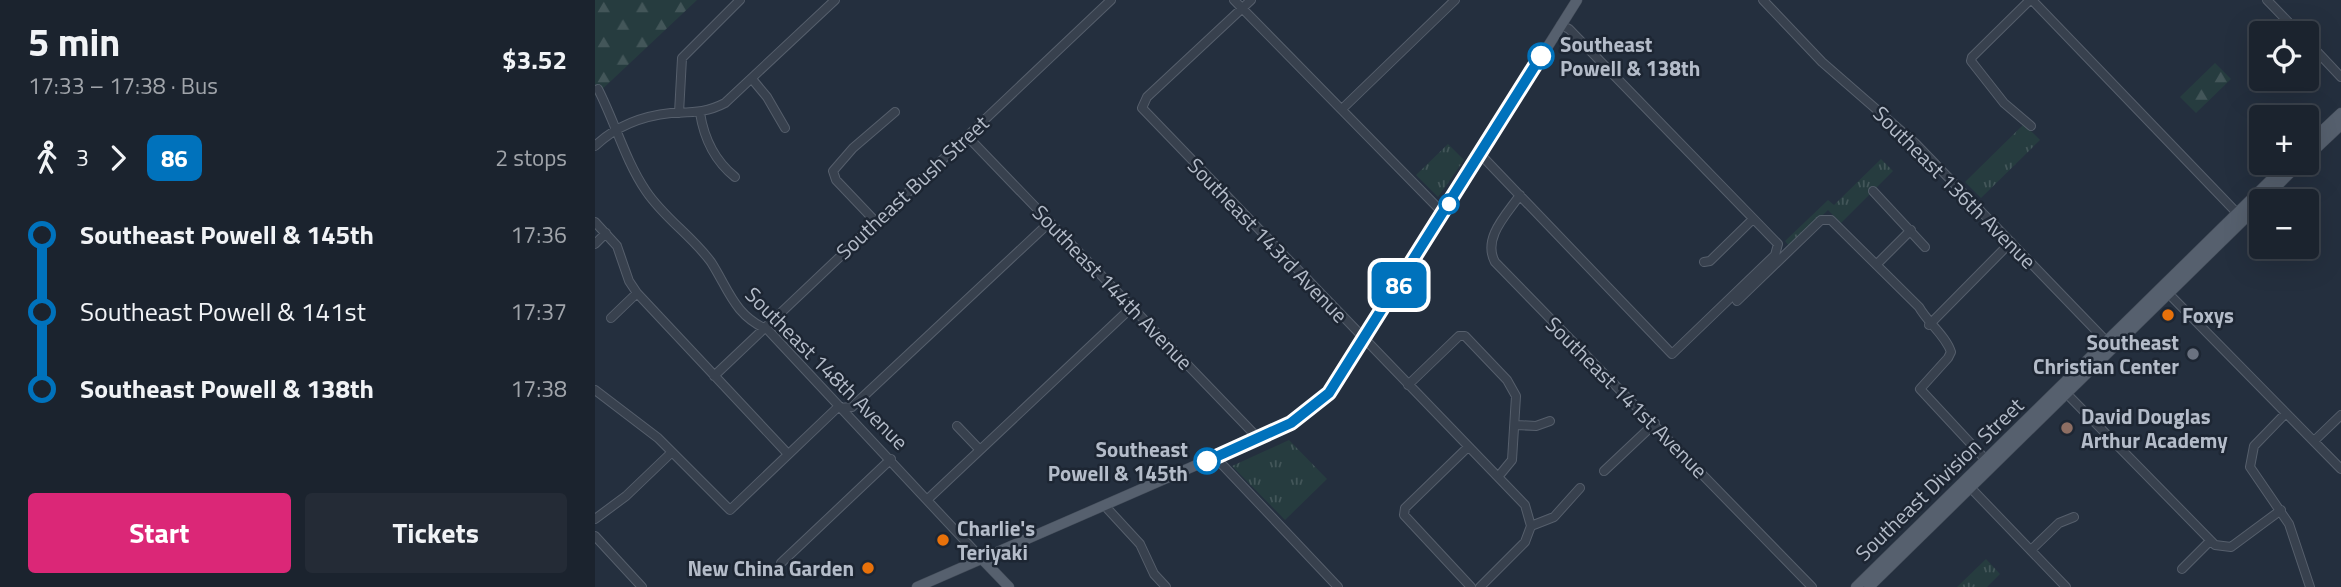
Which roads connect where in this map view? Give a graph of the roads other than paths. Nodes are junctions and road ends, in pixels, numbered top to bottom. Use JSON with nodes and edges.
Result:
{"nodes":[{"id":1,"x":740,"y":0,"type":"edge"},
{"id":2,"x":835,"y":0,"type":"edge"},
{"id":3,"x":1111,"y":0,"type":"edge"},
{"id":4,"x":1234,"y":0,"type":"edge"},
{"id":5,"x":1251,"y":0,"type":"edge"},
{"id":6,"x":1455,"y":0,"type":"edge"},
{"id":7,"x":1577,"y":0,"type":"edge"},
{"id":8,"x":1762,"y":0,"type":"edge"},
{"id":9,"x":2031,"y":0,"type":"edge"},
{"id":10,"x":2267,"y":0,"type":"edge"},
{"id":11,"x":1243,"y":8,"type":"junction"},
{"id":12,"x":2287,"y":21,"type":"edge"},
{"id":13,"x":1561,"y":25,"type":"junction"},
{"id":14,"x":2319,"y":54,"type":"edge"},
{"id":15,"x":2341,"y":77,"type":"edge"},
{"id":16,"x":752,"y":79,"type":"junction"},
{"id":17,"x":598,"y":89,"type":"dead end"},
{"id":18,"x":1342,"y":108,"type":"junction"},
{"id":19,"x":895,"y":112,"type":"dead end"},
{"id":20,"x":679,"y":113,"type":"junction"},
{"id":21,"x":700,"y":113,"type":"junction"},
{"id":22,"x":2341,"y":113,"type":"edge"},
{"id":23,"x":2341,"y":125,"type":"edge"},
{"id":24,"x":2031,"y":127,"type":"dead end"},
{"id":25,"x":617,"y":128,"type":"junction"},
{"id":26,"x":785,"y":128,"type":"dead end"},
{"id":27,"x":2319,"y":134,"type":"edge"},
{"id":28,"x":967,"y":136,"type":"junction"},
{"id":29,"x":595,"y":146,"type":"edge"},
{"id":30,"x":2319,"y":146,"type":"edge"},
{"id":31,"x":1480,"y":154,"type":"junction"},
{"id":32,"x":2276,"y":175,"type":"edge"},
{"id":33,"x":2289,"y":175,"type":"edge"},
{"id":34,"x":735,"y":177,"type":"dead end"},
{"id":35,"x":2275,"y":189,"type":"edge"},
{"id":36,"x":1873,"y":191,"type":"dead end"},
{"id":37,"x":1520,"y":195,"type":"junction"},
{"id":38,"x":1443,"y":213,"type":"junction"},
{"id":39,"x":2237,"y":213,"type":"junction"},
{"id":40,"x":2249,"y":215,"type":"edge"},
{"id":41,"x":1753,"y":219,"type":"junction"},
{"id":42,"x":595,"y":222,"type":"edge"},
{"id":43,"x":876,"y":222,"type":"junction"},
{"id":44,"x":1050,"y":222,"type":"junction"},
{"id":45,"x":1911,"y":230,"type":"junction"},
{"id":46,"x":606,"y":233,"type":"junction"},
{"id":47,"x":2011,"y":242,"type":"junction"},
{"id":48,"x":595,"y":244,"type":"edge"},
{"id":49,"x":1925,"y":247,"type":"dead end"},
{"id":50,"x":1704,"y":262,"type":"dead end"},
{"id":51,"x":1877,"y":264,"type":"junction"},
{"id":52,"x":2171,"y":276,"type":"junction"},
{"id":53,"x":637,"y":293,"type":"junction"},
{"id":54,"x":2168,"y":293,"type":"junction"},
{"id":55,"x":1737,"y":301,"type":"dead end"},
{"id":56,"x":1132,"y":307,"type":"junction"},
{"id":57,"x":611,"y":318,"type":"dead end"},
{"id":58,"x":1929,"y":324,"type":"junction"},
{"id":59,"x":764,"y":328,"type":"junction"},
{"id":60,"x":1364,"y":340,"type":"junction"},
{"id":61,"x":2110,"y":345,"type":"junction"},
{"id":62,"x":715,"y":376,"type":"junction"},
{"id":63,"x":1408,"y":385,"type":"junction"},
{"id":64,"x":595,"y":390,"type":"edge"},
{"id":65,"x":2067,"y":394,"type":"junction"},
{"id":66,"x":843,"y":408,"type":"junction"},
{"id":67,"x":2286,"y":413,"type":"junction"},
{"id":68,"x":2341,"y":415,"type":"edge"},
{"id":69,"x":1550,"y":421,"type":"dead end"},
{"id":70,"x":1655,"y":423,"type":"junction"},
{"id":71,"x":1517,"y":425,"type":"junction"},
{"id":72,"x":957,"y":426,"type":"dead end"},
{"id":73,"x":1258,"y":438,"type":"junction"},
{"id":74,"x":2314,"y":441,"type":"junction"},
{"id":75,"x":1468,"y":447,"type":"junction"},
{"id":76,"x":980,"y":450,"type":"junction"},
{"id":77,"x":672,"y":452,"type":"junction"},
{"id":78,"x":788,"y":454,"type":"junction"},
{"id":79,"x":1215,"y":457,"type":"junction"},
{"id":80,"x":891,"y":458,"type":"junction"},
{"id":81,"x":1986,"y":460,"type":"junction"},
{"id":82,"x":2341,"y":469,"type":"edge"},
{"id":83,"x":1604,"y":471,"type":"dead end"},
{"id":84,"x":1497,"y":477,"type":"junction"},
{"id":85,"x":1967,"y":484,"type":"junction"},
{"id":86,"x":1580,"y":488,"type":"dead end"},
{"id":87,"x":928,"y":499,"type":"junction"},
{"id":88,"x":1105,"y":506,"type":"junction"},
{"id":89,"x":2281,"y":510,"type":"junction"},
{"id":90,"x":2074,"y":517,"type":"dead end"},
{"id":91,"x":595,"y":519,"type":"edge"},
{"id":92,"x":1531,"y":526,"type":"junction"},
{"id":93,"x":595,"y":536,"type":"edge"},
{"id":94,"x":2210,"y":541,"type":"junction"},
{"id":95,"x":2031,"y":550,"type":"junction"},
{"id":96,"x":982,"y":559,"type":"junction"},
{"id":97,"x":781,"y":563,"type":"dead end"},
{"id":98,"x":1878,"y":564,"type":"junction"},
{"id":99,"x":2182,"y":569,"type":"dead end"},
{"id":100,"x":2308,"y":586,"type":"edge"},
{"id":101,"x":642,"y":587,"type":"edge"},
{"id":102,"x":917,"y":587,"type":"edge"},
{"id":103,"x":1009,"y":587,"type":"edge"},
{"id":104,"x":1166,"y":587,"type":"edge"},
{"id":105,"x":1338,"y":587,"type":"edge"},
{"id":106,"x":1471,"y":587,"type":"edge"},
{"id":107,"x":1481,"y":587,"type":"edge"},
{"id":108,"x":1812,"y":587,"type":"edge"},
{"id":109,"x":1856,"y":587,"type":"edge"},
{"id":110,"x":1862,"y":587,"type":"edge"},
{"id":111,"x":1869,"y":587,"type":"edge"},
{"id":112,"x":2066,"y":587,"type":"edge"}],
"edges":[{"from":1,"to":20,"type":"street"},
{"from":2,"to":16,"type":"street"},
{"from":3,"to":28,"type":"street","name":"Southeast Bush Street"},
{"from":4,"to":11,"type":"street"},
{"from":5,"to":11,"type":"street"},
{"from":6,"to":18,"type":"street"},
{"from":7,"to":13,"type":"main road"},
{"from":8,"to":47,"type":"street","name":"Southeast 136th Avenue"},
{"from":9,"to":24,"type":"street"},
{"from":9,"to":39,"type":"street"},
{"from":10,"to":12,"type":"street"},
{"from":11,"to":18,"type":"street"},
{"from":11,"to":60,"type":"street","name":"Southeast 143rd Avenue"},
{"from":13,"to":31,"type":"main road"},
{"from":13,"to":41,"type":"street"},
{"from":14,"to":15,"type":"street"},
{"from":16,"to":21,"type":"street"},
{"from":16,"to":26,"type":"street"},
{"from":17,"to":25,"type":"street","name":"Southeast 148th Avenue"},
{"from":18,"to":38,"type":"street"},
{"from":19,"to":43,"type":"street"},
{"from":20,"to":21,"type":"street"},
{"from":20,"to":25,"type":"street"},
{"from":21,"to":34,"type":"street"},
{"from":22,"to":27,"type":"main road"},
{"from":23,"to":30,"type":"main road"},
{"from":25,"to":29,"type":"street"},
{"from":25,"to":59,"type":"street","name":"Southeast 148th Avenue"},
{"from":28,"to":43,"type":"street","name":"Southeast Bush Street"},
{"from":28,"to":44,"type":"street","name":"Southeast 144th Avenue"},
{"from":31,"to":37,"type":"street"},
{"from":31,"to":38,"type":"main road"},
{"from":32,"to":39,"type":"main road","name":"Southeast Division Street"},
{"from":33,"to":35,"type":"main road","name":"Southeast Division Street"},
{"from":36,"to":45,"type":"street"},
{"from":37,"to":41,"type":"street"},
{"from":37,"to":70,"type":"street","name":"Southeast 141st Avenue"},
{"from":38,"to":60,"type":"main road"},
{"from":39,"to":52,"type":"main road","name":"Southeast Division Street"},
{"from":40,"to":54,"type":"main road","name":"Southeast Division Street"},
{"from":41,"to":50,"type":"street"},
{"from":42,"to":46,"type":"street"},
{"from":43,"to":59,"type":"street","name":"Southeast Bush Street"},
{"from":44,"to":56,"type":"street","name":"Southeast 144th Avenue"},
{"from":44,"to":66,"type":"street"},
{"from":45,"to":49,"type":"street"},
{"from":45,"to":51,"type":"street"},
{"from":46,"to":48,"type":"street"},
{"from":46,"to":53,"type":"street"},
{"from":47,"to":58,"type":"street"},
{"from":47,"to":61,"type":"street","name":"Southeast 136th Avenue"},
{"from":51,"to":55,"type":"street"},
{"from":51,"to":58,"type":"street"},
{"from":52,"to":54,"type":"main road"},
{"from":52,"to":61,"type":"main road","name":"Southeast Division Street"},
{"from":53,"to":57,"type":"street"},
{"from":53,"to":62,"type":"street"},
{"from":54,"to":61,"type":"main road","name":"Southeast Division Street"},
{"from":54,"to":67,"type":"street"},
{"from":56,"to":73,"type":"street","name":"Southeast 144th Avenue"},
{"from":56,"to":76,"type":"street"},
{"from":58,"to":81,"type":"street"},
{"from":59,"to":62,"type":"street","name":"Southeast Bush Street"},
{"from":59,"to":66,"type":"street","name":"Southeast 148th Avenue"},
{"from":60,"to":63,"type":"street","name":"Southeast 143rd Avenue"},
{"from":60,"to":73,"type":"main road"},
{"from":61,"to":65,"type":"main road","name":"Southeast Division Street"},
{"from":61,"to":81,"type":"main road","name":"Southeast Division Street"},
{"from":62,"to":78,"type":"street"},
{"from":63,"to":71,"type":"street"},
{"from":63,"to":75,"type":"street","name":"Southeast 143rd Avenue"},
{"from":64,"to":77,"type":"street"},
{"from":65,"to":85,"type":"main road","name":"Southeast Division Street"},
{"from":65,"to":94,"type":"street"},
{"from":66,"to":78,"type":"street"},
{"from":66,"to":80,"type":"street","name":"Southeast 148th Avenue"},
{"from":67,"to":74,"type":"street"},
{"from":67,"to":89,"type":"street"},
{"from":68,"to":74,"type":"street"},
{"from":69,"to":71,"type":"street"},
{"from":70,"to":83,"type":"street"},
{"from":70,"to":108,"type":"street","name":"Southeast 141st Avenue"},
{"from":71,"to":84,"type":"street"},
{"from":72,"to":76,"type":"street"},
{"from":73,"to":79,"type":"main road"},
{"from":74,"to":82,"type":"street"},
{"from":75,"to":84,"type":"street","name":"Southeast 143rd Avenue"},
{"from":75,"to":106,"type":"street"},
{"from":76,"to":87,"type":"street"},
{"from":77,"to":78,"type":"street"},
{"from":77,"to":91,"type":"street"},
{"from":79,"to":88,"type":"main road"},
{"from":79,"to":105,"type":"street"},
{"from":80,"to":87,"type":"street","name":"Southeast 148th Avenue"},
{"from":80,"to":97,"type":"street"},
{"from":81,"to":85,"type":"main road","name":"Southeast Division Street"},
{"from":84,"to":92,"type":"street","name":"Southeast 143rd Avenue"},
{"from":85,"to":95,"type":"street"},
{"from":85,"to":98,"type":"main road","name":"Southeast Division Street"},
{"from":85,"to":111,"type":"main road","name":"Southeast Division Street"},
{"from":86,"to":92,"type":"street"},
{"from":87,"to":96,"type":"street","name":"Southeast 148th Avenue"},
{"from":88,"to":96,"type":"main road"},
{"from":88,"to":104,"type":"street"},
{"from":89,"to":94,"type":"street"},
{"from":89,"to":100,"type":"street"},
{"from":90,"to":95,"type":"street"},
{"from":92,"to":107,"type":"street"},
{"from":93,"to":101,"type":"street"},
{"from":94,"to":99,"type":"street"},
{"from":95,"to":112,"type":"street"},
{"from":96,"to":102,"type":"main road"},
{"from":96,"to":103,"type":"main road","name":"Southeast 148th Avenue"},
{"from":98,"to":109,"type":"main road","name":"Southeast Division Street"},
{"from":98,"to":110,"type":"main road"}]}
